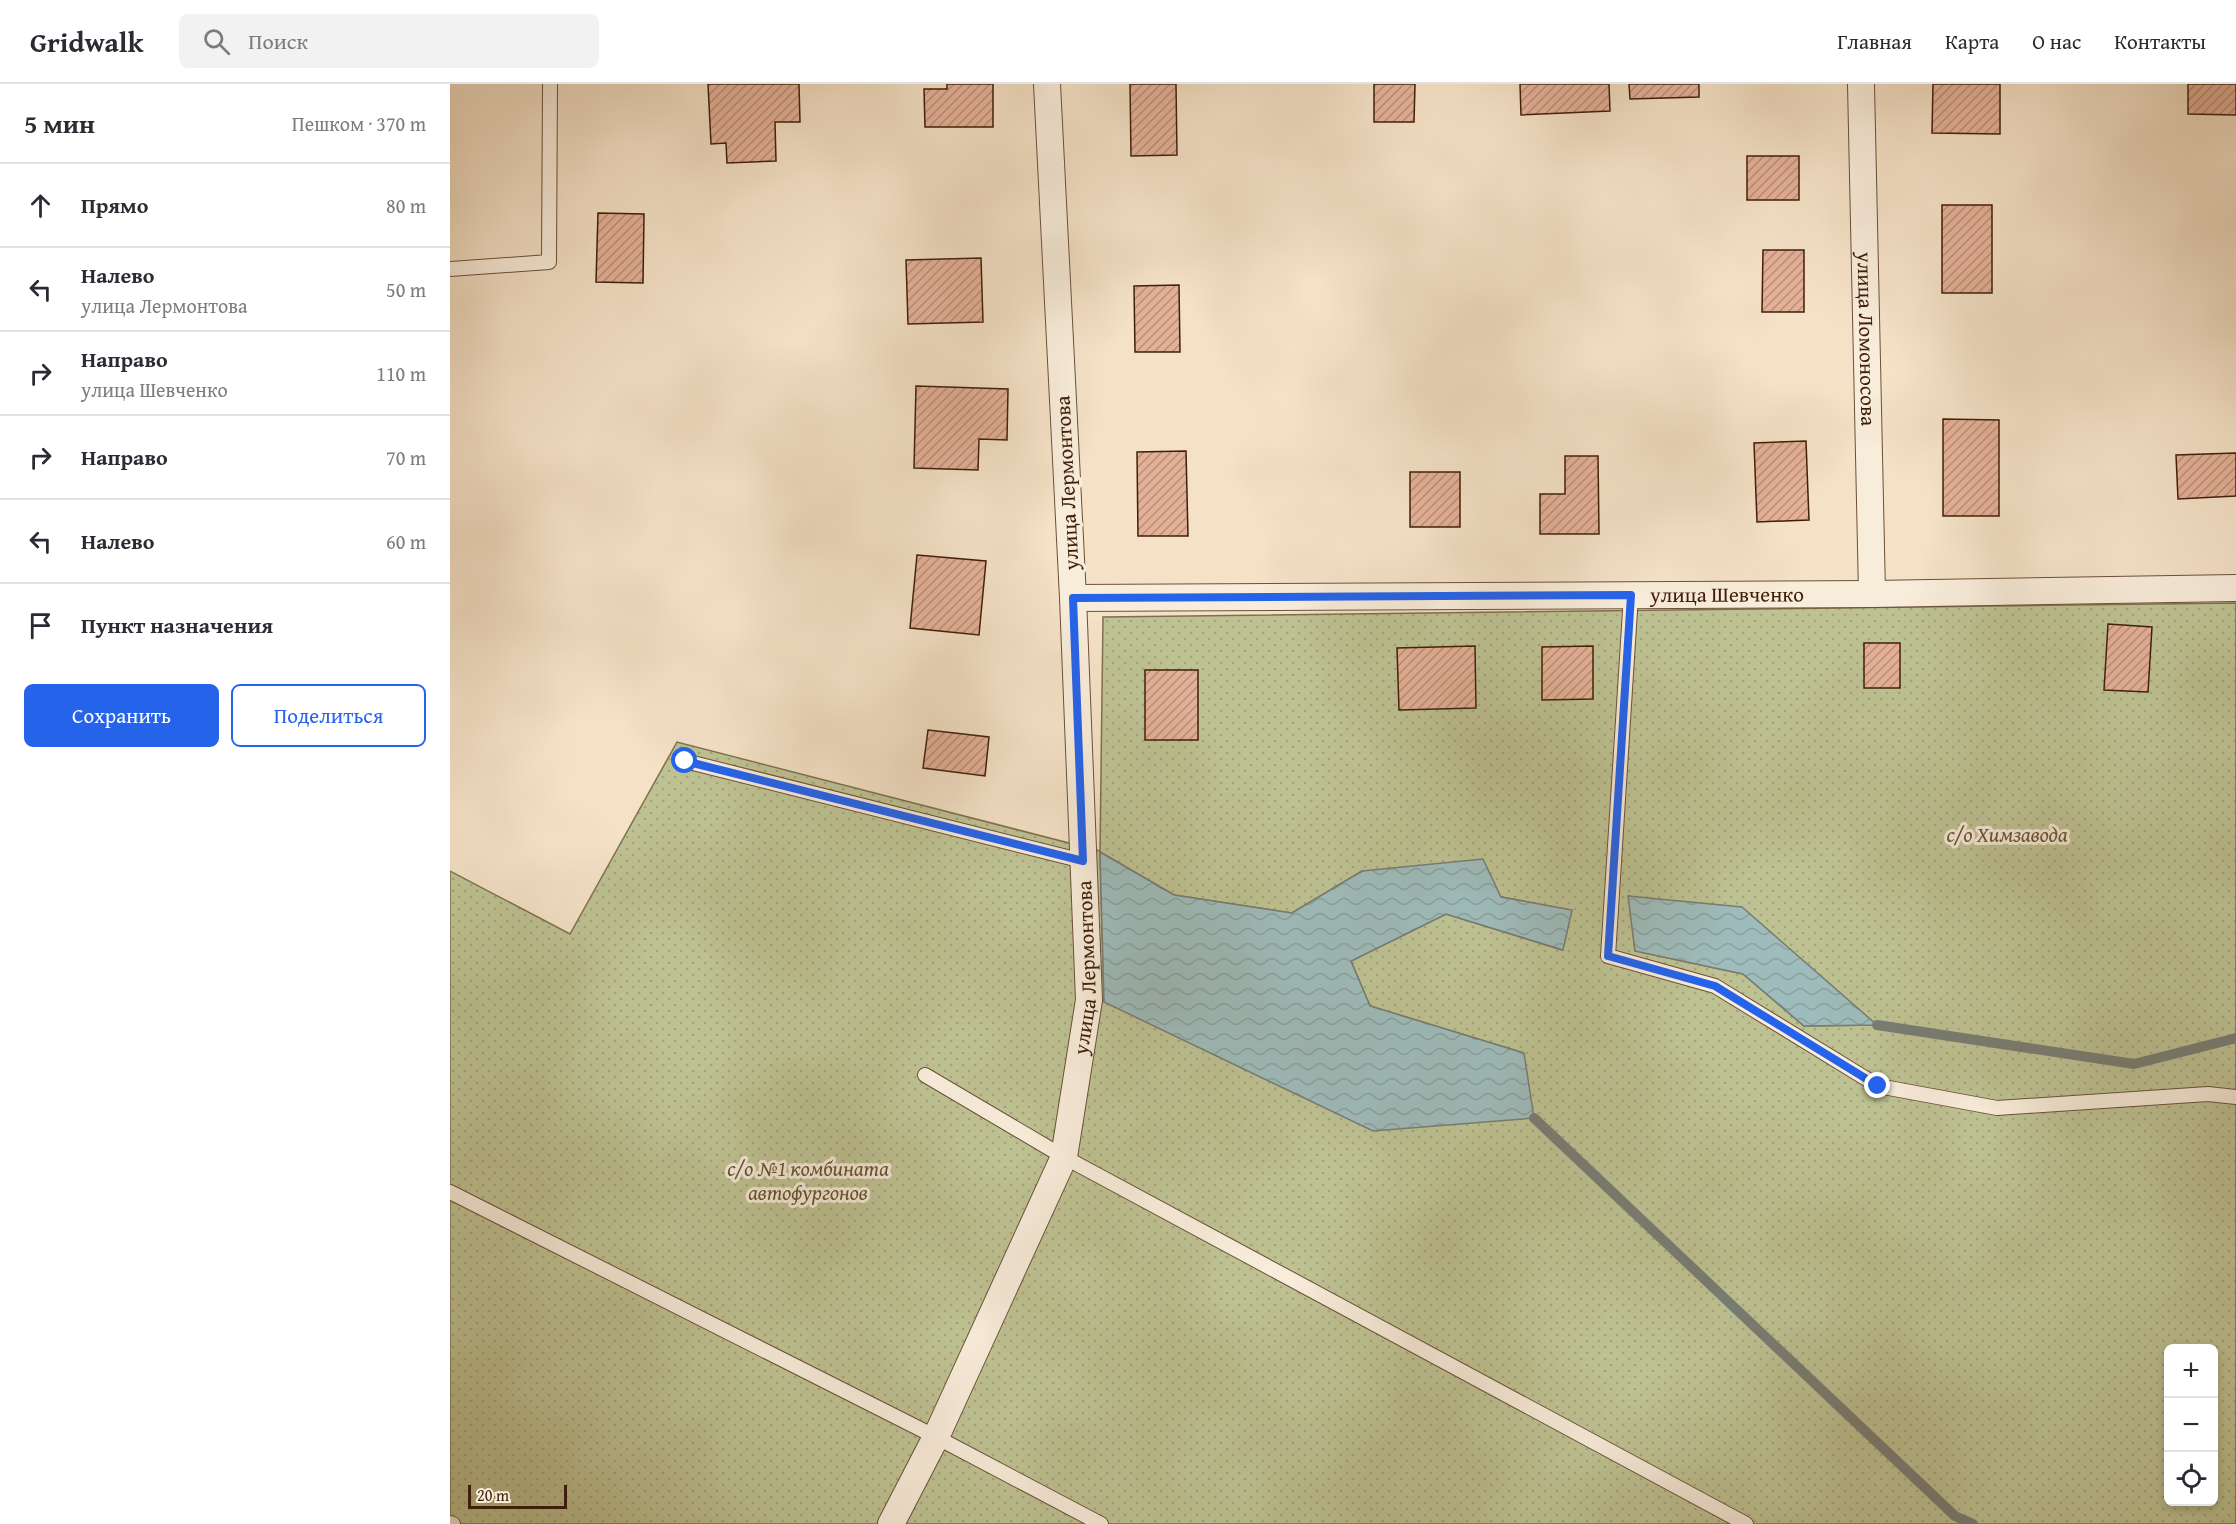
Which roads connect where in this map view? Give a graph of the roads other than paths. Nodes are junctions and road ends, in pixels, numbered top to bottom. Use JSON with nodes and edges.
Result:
{"nodes":[{"id":1,"x":550,"y":84,"type":"edge"},
{"id":2,"x":1047,"y":84,"type":"edge"},
{"id":3,"x":1861,"y":84,"type":"edge"},
{"id":4,"x":450,"y":269,"type":"edge"},
{"id":5,"x":2236,"y":588,"type":"edge"},
{"id":6,"x":1872,"y":594,"type":"junction"},
{"id":7,"x":1631,"y":595,"type":"junction"},
{"id":8,"x":1073,"y":598,"type":"junction"},
{"id":9,"x":685,"y":761,"type":"dead end"},
{"id":10,"x":1083,"y":861,"type":"junction"},
{"id":11,"x":925,"y":1075,"type":"dead end"},
{"id":12,"x":2236,"y":1097,"type":"edge"},
{"id":13,"x":1064,"y":1157,"type":"junction"},
{"id":14,"x":450,"y":1192,"type":"edge"},
{"id":15,"x":936,"y":1437,"type":"junction"},
{"id":16,"x":891,"y":1524,"type":"edge"},
{"id":17,"x":1101,"y":1524,"type":"edge"},
{"id":18,"x":1746,"y":1524,"type":"edge"}],
"edges":[{"from":1,"to":4,"type":"lane"},
{"from":2,"to":8,"type":"street","name":"улица Лермонтова"},
{"from":3,"to":6,"type":"street","name":"улица Ломоносова"},
{"from":5,"to":6,"type":"street","name":"улица Шевченко"},
{"from":6,"to":7,"type":"street","name":"улица Шевченко"},
{"from":7,"to":8,"type":"street","name":"улица Шевченко"},
{"from":7,"to":12,"type":"lane"},
{"from":8,"to":10,"type":"street","name":"улица Лермонтова"},
{"from":9,"to":10,"type":"lane"},
{"from":10,"to":13,"type":"street","name":"улица Лермонтова"},
{"from":11,"to":13,"type":"lane"},
{"from":13,"to":15,"type":"street","name":"улица Лермонтова"},
{"from":13,"to":18,"type":"lane"},
{"from":14,"to":15,"type":"lane"},
{"from":15,"to":16,"type":"street","name":"улица Лермонтова"},
{"from":15,"to":17,"type":"lane"}]}
